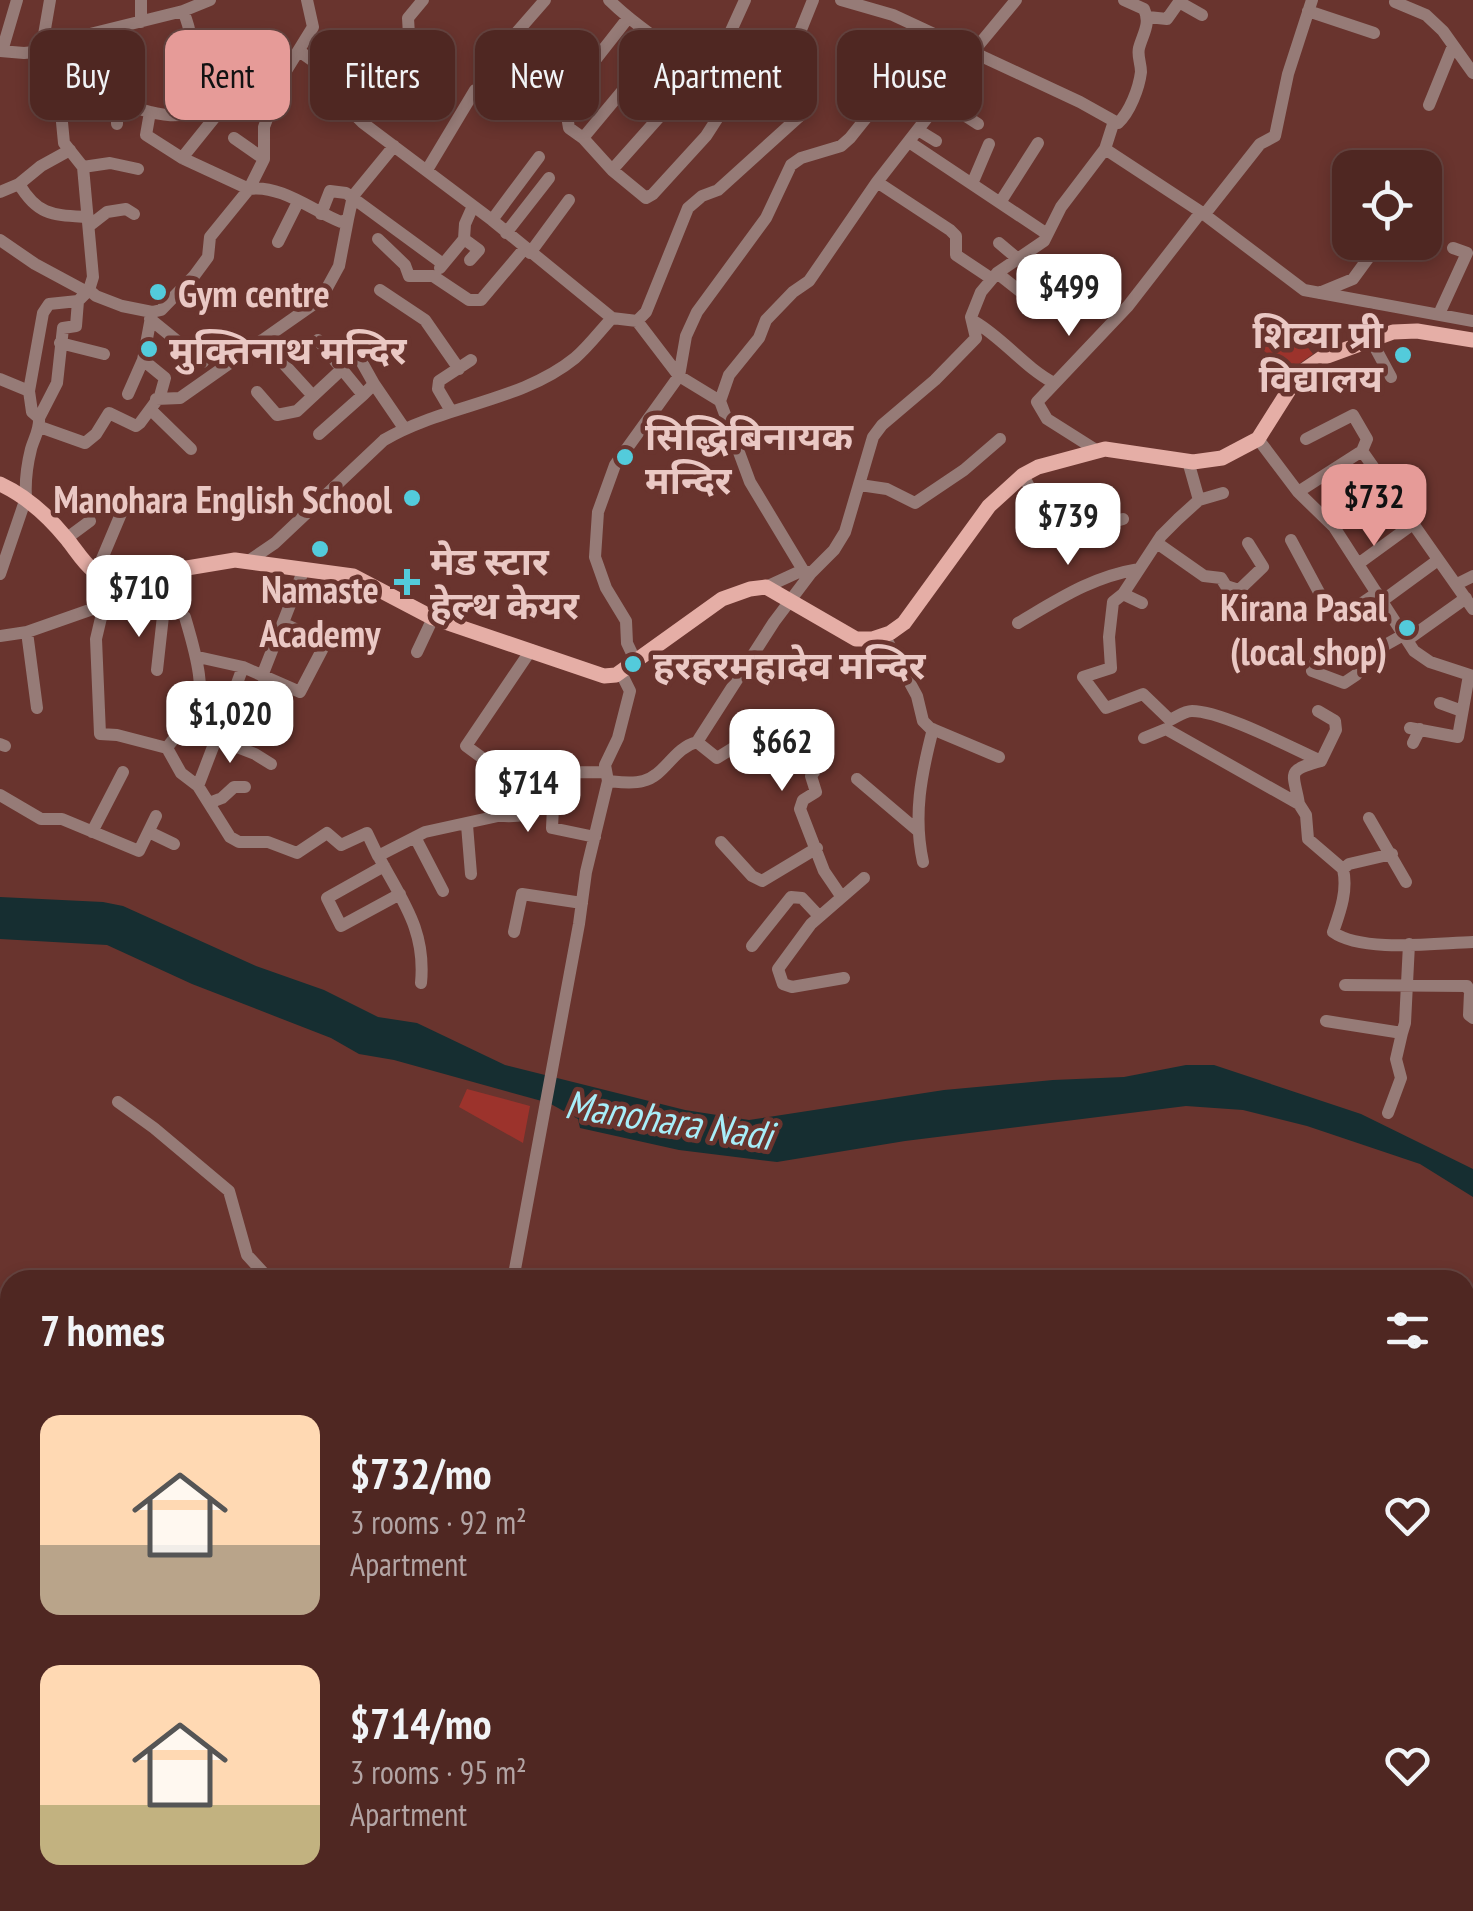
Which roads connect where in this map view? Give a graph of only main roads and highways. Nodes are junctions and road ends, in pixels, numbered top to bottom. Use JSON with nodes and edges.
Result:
{"nodes":[{"id":1,"x":1473,"y":340,"type":"edge"},
{"id":2,"x":0,"y":484,"type":"edge"}],
"edges":[{"from":1,"to":2,"type":"main road"}]}
